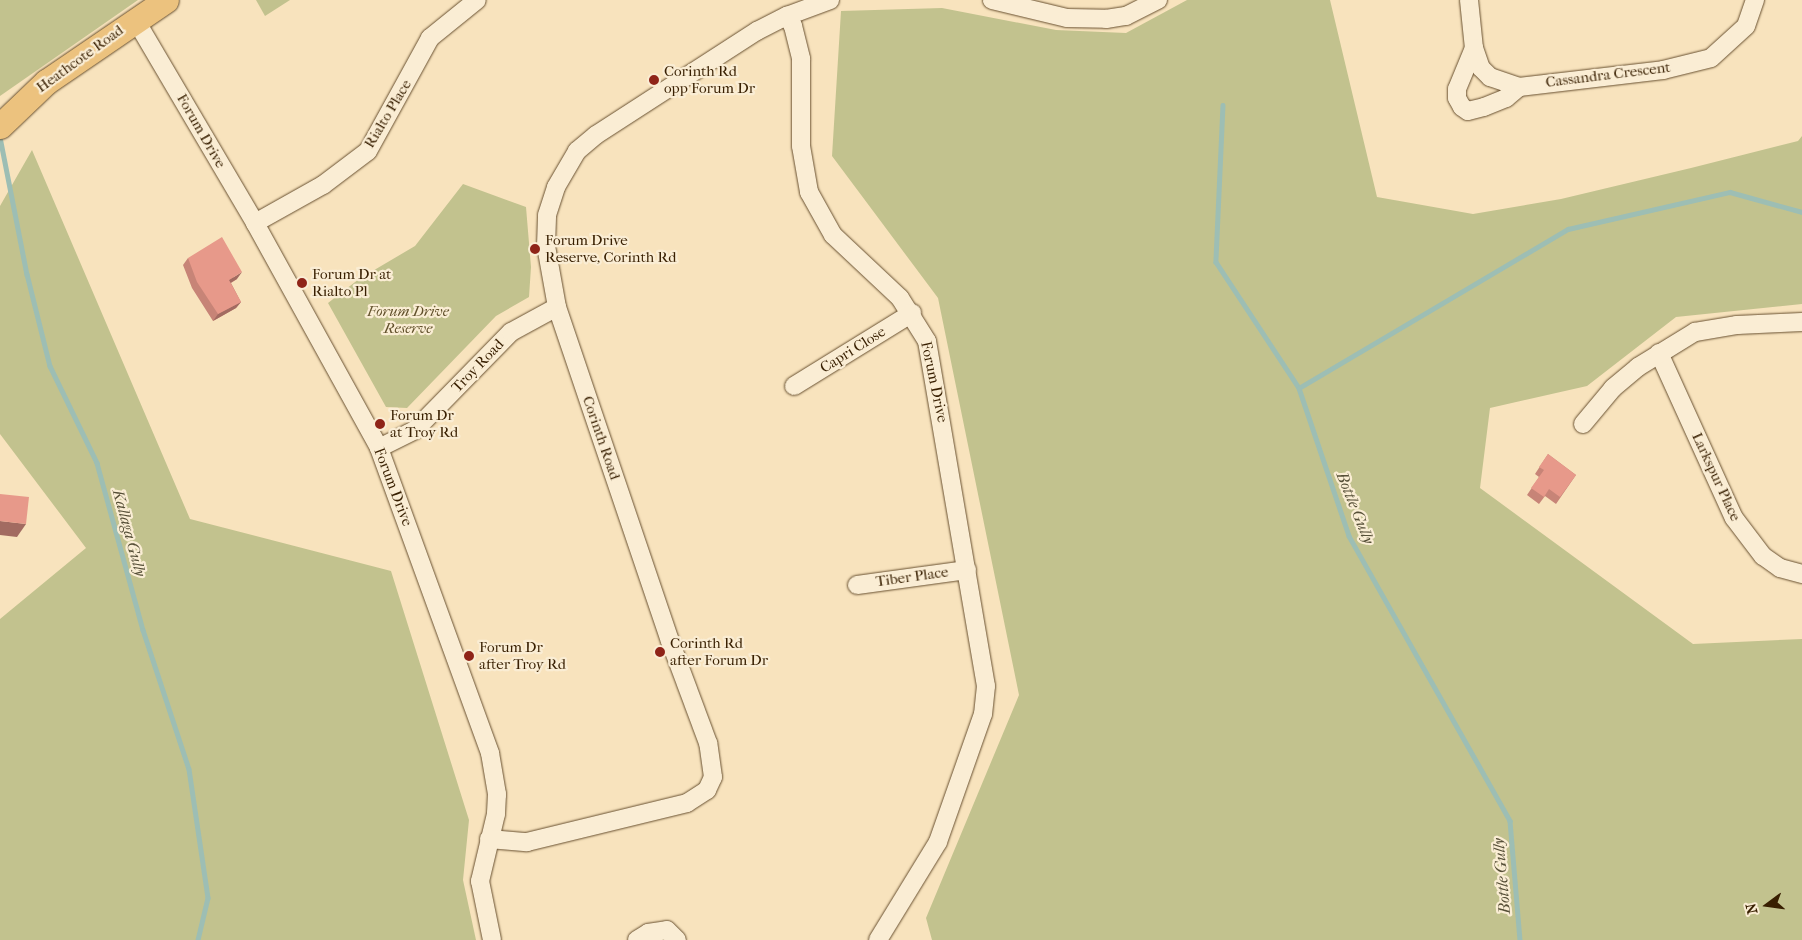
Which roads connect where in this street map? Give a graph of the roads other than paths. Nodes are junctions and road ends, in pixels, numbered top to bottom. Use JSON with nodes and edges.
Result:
{"nodes":[{"id":1,"x":166,"y":0,"type":"edge"},
{"id":2,"x":477,"y":0,"type":"edge"},
{"id":3,"x":830,"y":0,"type":"edge"},
{"id":4,"x":992,"y":0,"type":"edge"},
{"id":5,"x":1158,"y":0,"type":"edge"},
{"id":6,"x":1469,"y":0,"type":"edge"},
{"id":7,"x":1755,"y":0,"type":"edge"},
{"id":8,"x":787,"y":16,"type":"junction"},
{"id":9,"x":136,"y":19,"type":"junction"},
{"id":10,"x":1474,"y":48,"type":"junction"},
{"id":11,"x":1519,"y":87,"type":"junction"},
{"id":12,"x":0,"y":126,"type":"edge"},
{"id":13,"x":255,"y":223,"type":"junction"},
{"id":14,"x":557,"y":307,"type":"junction"},
{"id":15,"x":912,"y":313,"type":"junction"},
{"id":16,"x":1802,"y":322,"type":"edge"},
{"id":17,"x":1659,"y":353,"type":"junction"},
{"id":18,"x":794,"y":386,"type":"dead end"},
{"id":19,"x":1583,"y":424,"type":"dead end"},
{"id":20,"x":379,"y":448,"type":"junction"},
{"id":21,"x":967,"y":570,"type":"junction"},
{"id":22,"x":1802,"y":574,"type":"edge"},
{"id":23,"x":857,"y":585,"type":"dead end"},
{"id":24,"x":489,"y":839,"type":"junction"},
{"id":25,"x":887,"y":935,"type":"edge"},
{"id":26,"x":492,"y":940,"type":"edge"},
{"id":27,"x":637,"y":940,"type":"edge"},
{"id":28,"x":677,"y":940,"type":"edge"}],
"edges":[{"from":1,"to":9,"type":"highway","name":"Heathcote Road"},
{"from":2,"to":13,"type":"street","name":"Rialto Place"},
{"from":3,"to":8,"type":"street","name":"Corinth Road"},
{"from":4,"to":5,"type":"street"},
{"from":6,"to":10,"type":"street","name":"Cassandra Crescent"},
{"from":7,"to":11,"type":"street","name":"Cassandra Crescent"},
{"from":8,"to":14,"type":"street","name":"Corinth Road"},
{"from":8,"to":15,"type":"street","name":"Forum Drive"},
{"from":9,"to":12,"type":"highway","name":"Heathcote Road"},
{"from":9,"to":13,"type":"street","name":"Forum Drive"},
{"from":10,"to":11,"type":"street","name":"Cassandra Crescent"},
{"from":10,"to":11,"type":"street","name":"Cassandra Crescent"},
{"from":13,"to":20,"type":"street","name":"Forum Drive"},
{"from":14,"to":20,"type":"street","name":"Troy Road"},
{"from":14,"to":24,"type":"street","name":"Corinth Road"},
{"from":15,"to":18,"type":"street","name":"Capri Close"},
{"from":15,"to":21,"type":"street","name":"Forum Drive"},
{"from":16,"to":17,"type":"street"},
{"from":17,"to":19,"type":"street"},
{"from":17,"to":22,"type":"street","name":"Larkspur Place"},
{"from":20,"to":24,"type":"street","name":"Forum Drive"},
{"from":21,"to":23,"type":"street","name":"Tiber Place"},
{"from":21,"to":25,"type":"street","name":"Forum Drive"},
{"from":24,"to":26,"type":"street","name":"Forum Drive"},
{"from":27,"to":28,"type":"street"}]}
